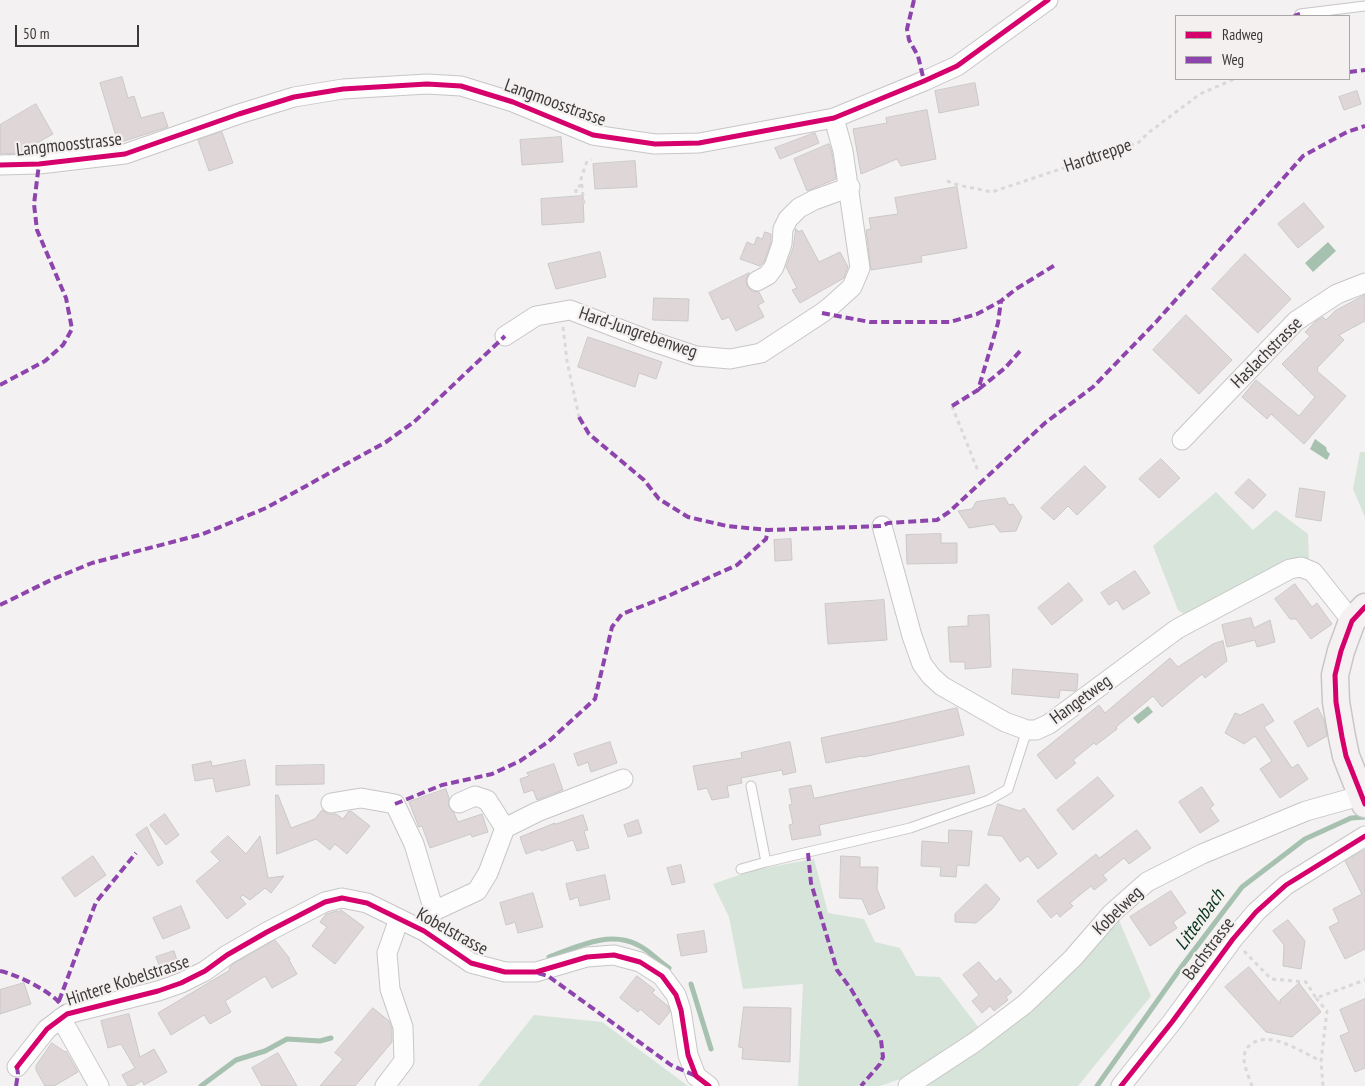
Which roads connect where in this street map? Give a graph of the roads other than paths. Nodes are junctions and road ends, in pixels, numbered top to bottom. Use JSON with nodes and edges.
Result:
{"nodes":[{"id":1,"x":1048,"y":0,"type":"edge"},
{"id":2,"x":1365,"y":6,"type":"edge"},
{"id":3,"x":1300,"y":14,"type":"dead end"},
{"id":4,"x":834,"y":118,"type":"junction"},
{"id":5,"x":0,"y":165,"type":"edge"},
{"id":6,"x":850,"y":188,"type":"junction"},
{"id":7,"x":757,"y":281,"type":"dead end"},
{"id":8,"x":1365,"y":283,"type":"edge"},
{"id":9,"x":505,"y":336,"type":"dead end"},
{"id":10,"x":1182,"y":440,"type":"dead end"},
{"id":11,"x":882,"y":526,"type":"dead end"},
{"id":12,"x":1358,"y":614,"type":"edge"},
{"id":13,"x":1027,"y":730,"type":"junction"},
{"id":14,"x":623,"y":779,"type":"dead end"},
{"id":15,"x":751,"y":786,"type":"dead end"},
{"id":16,"x":1364,"y":800,"type":"edge"},
{"id":17,"x":331,"y":803,"type":"dead end"},
{"id":18,"x":460,"y":803,"type":"dead end"},
{"id":19,"x":505,"y":828,"type":"junction"},
{"id":20,"x":1365,"y":836,"type":"edge"},
{"id":21,"x":766,"y":862,"type":"junction"},
{"id":22,"x":741,"y":870,"type":"dead end"},
{"id":23,"x":342,"y":898,"type":"joint"},
{"id":24,"x":434,"y":911,"type":"junction"},
{"id":25,"x":399,"y":919,"type":"junction"},
{"id":26,"x":424,"y":931,"type":"junction"},
{"id":27,"x":61,"y":1018,"type":"junction"},
{"id":28,"x":17,"y":1067,"type":"dead end"},
{"id":29,"x":1123,"y":1085,"type":"edge"},
{"id":30,"x":99,"y":1086,"type":"edge"},
{"id":31,"x":385,"y":1086,"type":"edge"},
{"id":32,"x":709,"y":1086,"type":"edge"},
{"id":33,"x":908,"y":1086,"type":"edge"}],
"edges":[{"from":1,"to":4,"type":"street","name":"Langmoosstrasse"},
{"from":2,"to":3,"type":"lane"},
{"from":4,"to":5,"type":"street","name":"Langmoosstrasse"},
{"from":4,"to":6,"type":"street","name":"Hard-Jungrebenweg"},
{"from":6,"to":7,"type":"street"},
{"from":6,"to":9,"type":"street","name":"Hard-Jungrebenweg"},
{"from":8,"to":10,"type":"street","name":"Haslachstrasse"},
{"from":11,"to":13,"type":"street","name":"Hangetweg"},
{"from":12,"to":13,"type":"street","name":"Hangetweg"},
{"from":12,"to":16,"type":"street"},
{"from":13,"to":21,"type":"lane"},
{"from":14,"to":19,"type":"street"},
{"from":15,"to":21,"type":"lane"},
{"from":16,"to":33,"type":"street","name":"Kobelweg"},
{"from":17,"to":24,"type":"street"},
{"from":18,"to":19,"type":"street"},
{"from":19,"to":24,"type":"street","name":"Kobelstrasse"},
{"from":20,"to":29,"type":"street","name":"Bachstrasse"},
{"from":21,"to":22,"type":"lane"},
{"from":23,"to":25,"type":"street","name":"Kobelstrasse"},
{"from":23,"to":27,"type":"street","name":"Hintere Kobelstrasse"},
{"from":24,"to":26,"type":"street"},
{"from":25,"to":26,"type":"street","name":"Kobelstrasse"},
{"from":25,"to":31,"type":"street","name":"Kobelstrasse"},
{"from":26,"to":32,"type":"street","name":"Kobelstrasse"},
{"from":27,"to":28,"type":"street","name":"Hintere Kobelstrasse"},
{"from":27,"to":30,"type":"street"}]}
